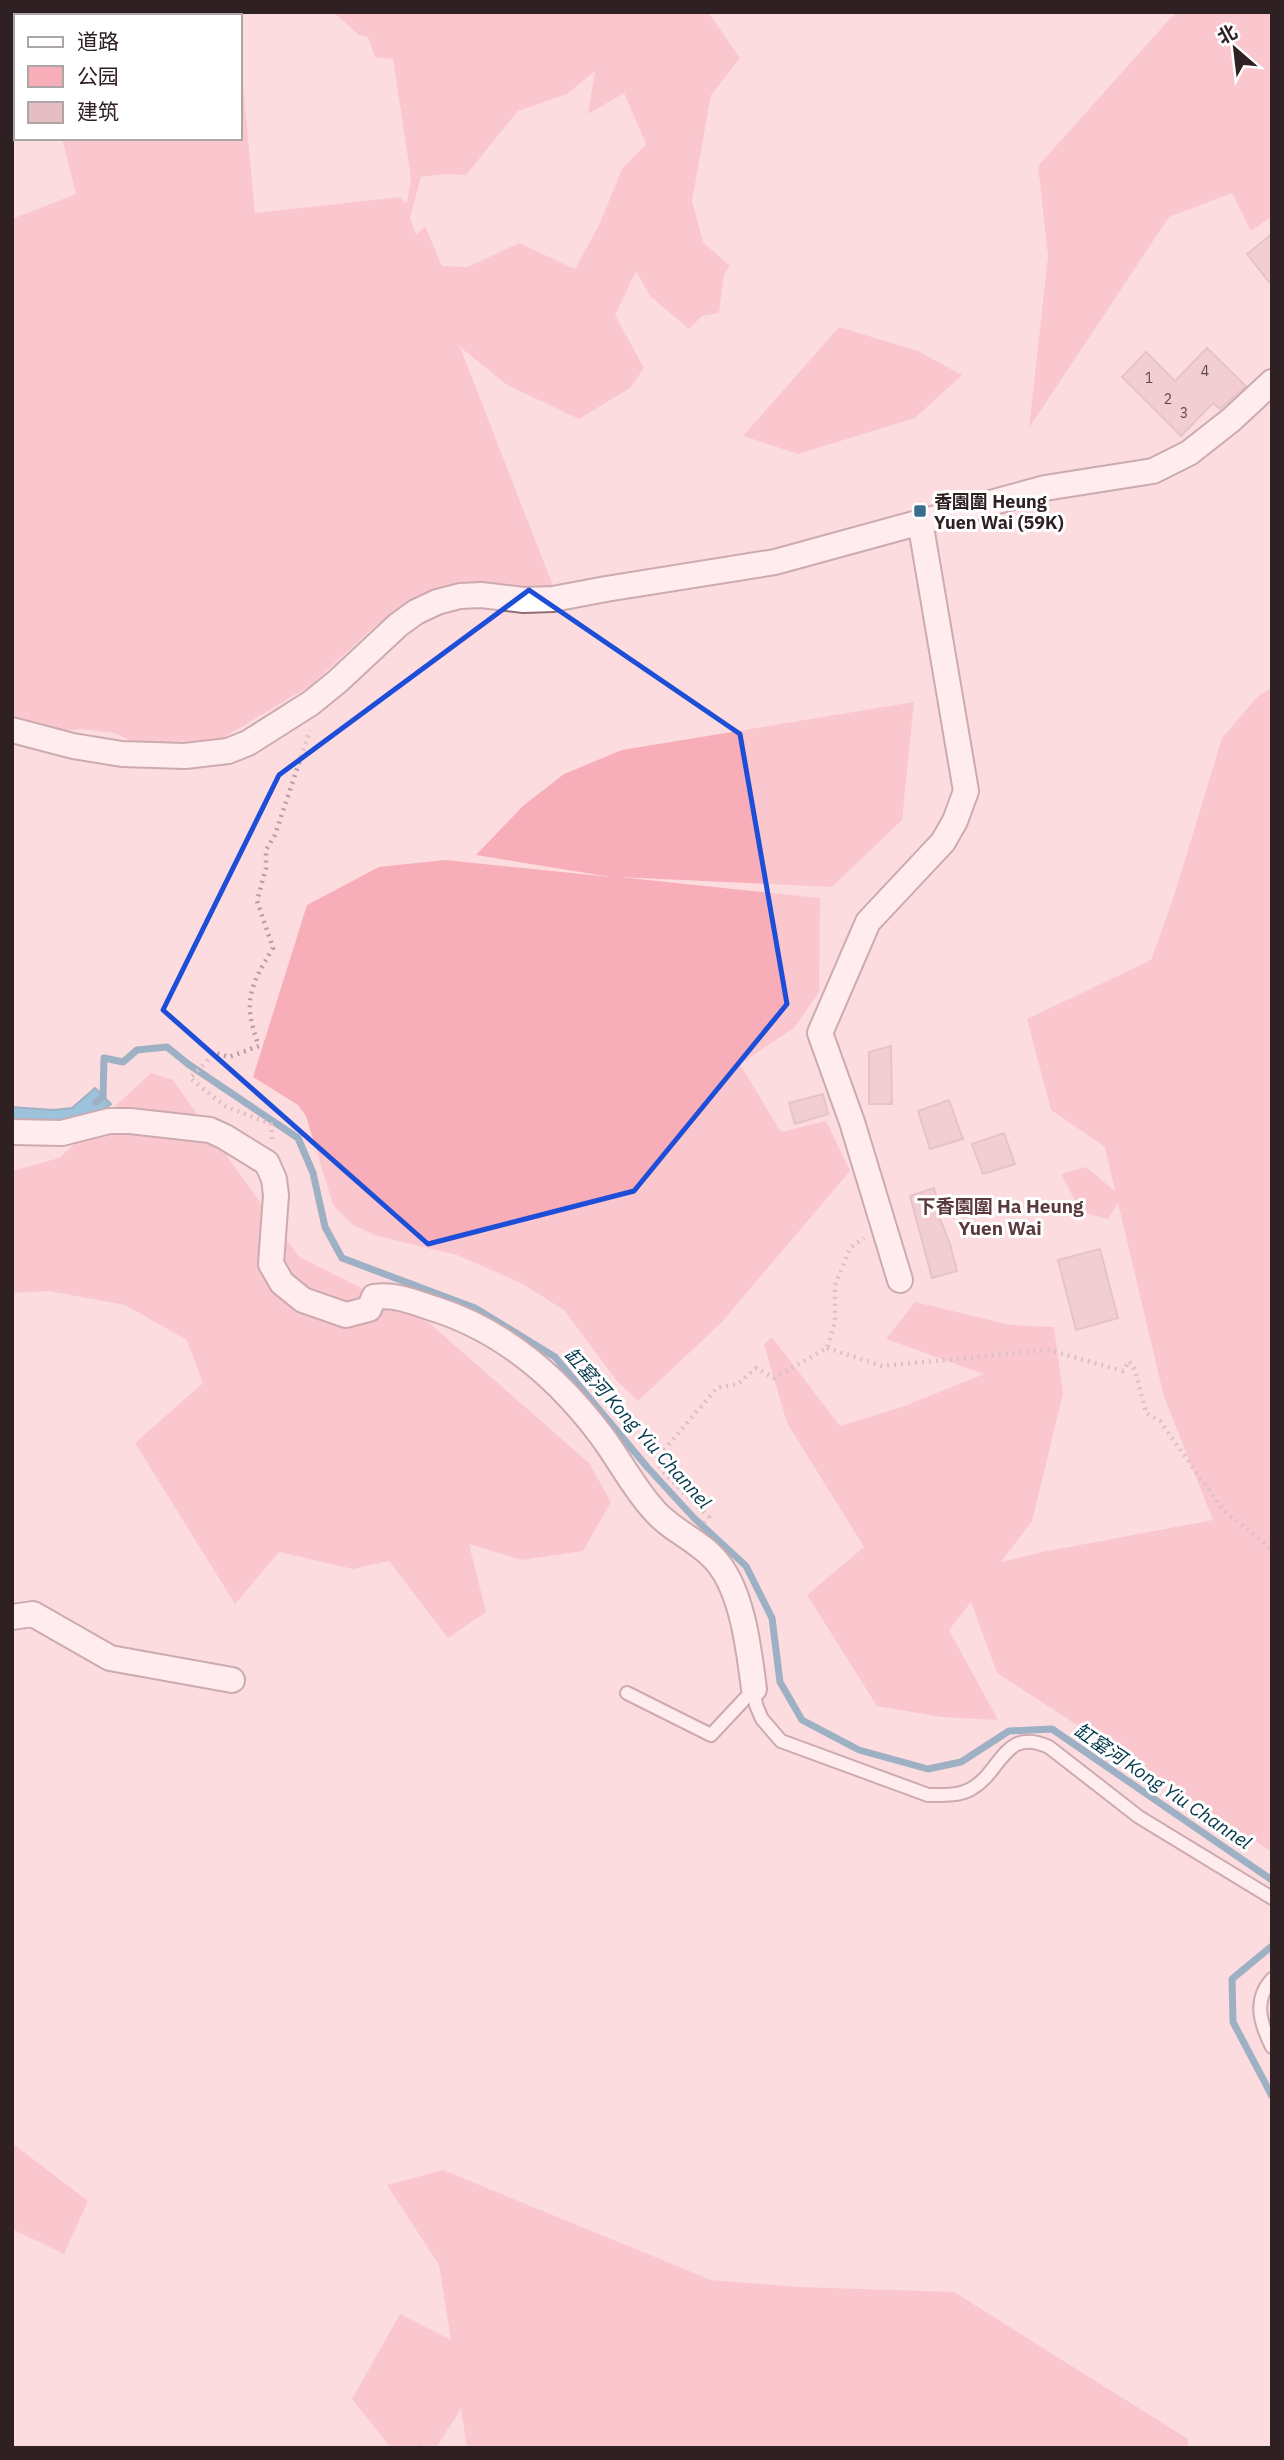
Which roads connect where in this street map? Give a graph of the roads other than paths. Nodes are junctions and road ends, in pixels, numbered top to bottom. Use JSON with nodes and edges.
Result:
{"nodes":[{"id":1,"x":1272,"y":382,"type":"edge"},
{"id":2,"x":920,"y":521,"type":"junction"},
{"id":3,"x":12,"y":730,"type":"edge"},
{"id":4,"x":12,"y":1132,"type":"edge"},
{"id":5,"x":900,"y":1280,"type":"dead end"},
{"id":6,"x":12,"y":1617,"type":"edge"},
{"id":7,"x":232,"y":1680,"type":"dead end"},
{"id":8,"x":754,"y":1689,"type":"junction"},
{"id":9,"x":627,"y":1693,"type":"dead end"},
{"id":10,"x":1272,"y":1898,"type":"edge"},
{"id":11,"x":1272,"y":1979,"type":"edge"},
{"id":12,"x":1272,"y":2047,"type":"edge"}],
"edges":[{"from":1,"to":2,"type":"street"},
{"from":2,"to":3,"type":"street"},
{"from":2,"to":5,"type":"street"},
{"from":4,"to":8,"type":"street"},
{"from":6,"to":7,"type":"street"},
{"from":8,"to":9,"type":"lane"},
{"from":8,"to":10,"type":"lane"},
{"from":11,"to":12,"type":"lane"}]}
